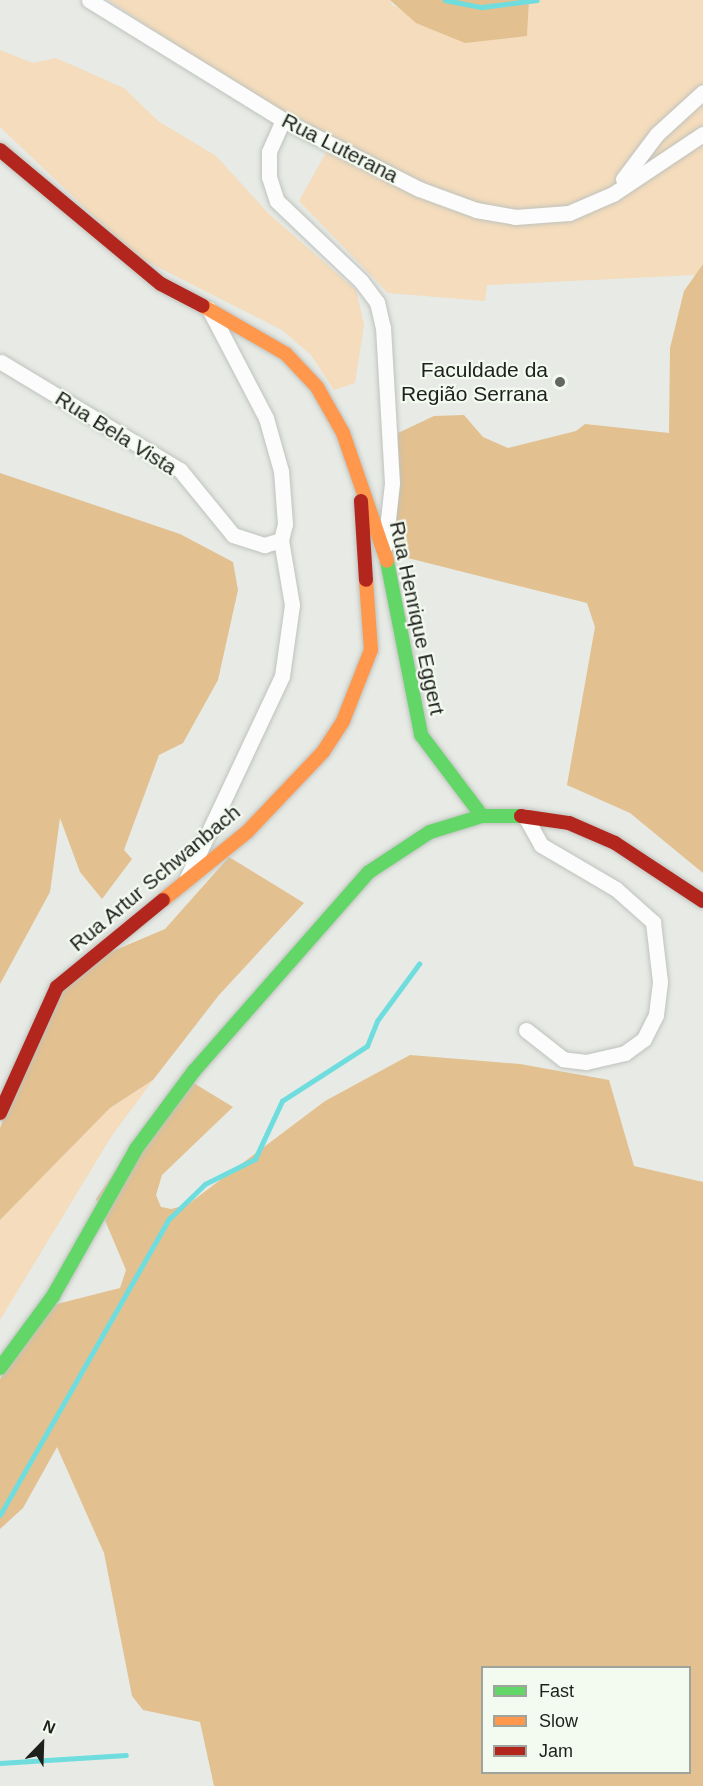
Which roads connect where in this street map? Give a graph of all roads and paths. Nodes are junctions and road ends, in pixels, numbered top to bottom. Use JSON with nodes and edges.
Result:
{"nodes":[{"id":1,"x":89,"y":0,"type":"edge"},
{"id":2,"x":703,"y":92,"type":"edge"},
{"id":3,"x":283,"y":120,"type":"junction"},
{"id":4,"x":703,"y":134,"type":"edge"},
{"id":5,"x":0,"y":150,"type":"edge"},
{"id":6,"x":613,"y":194,"type":"junction"},
{"id":7,"x":208,"y":309,"type":"junction"},
{"id":8,"x":0,"y":362,"type":"edge"},
{"id":9,"x":359,"y":474,"type":"junction"},
{"id":10,"x":281,"y":540,"type":"junction"},
{"id":11,"x":385,"y":551,"type":"junction"},
{"id":12,"x":482,"y":816,"type":"junction"},
{"id":13,"x":525,"y":816,"type":"junction"},
{"id":14,"x":187,"y":878,"type":"junction"},
{"id":15,"x":703,"y":901,"type":"edge"},
{"id":16,"x":526,"y":1030,"type":"dead end"},
{"id":17,"x":0,"y":1113,"type":"edge"},
{"id":18,"x":0,"y":1368,"type":"edge"}],
"edges":[{"from":1,"to":3,"type":"street","name":"Rua Luterana"},
{"from":2,"to":6,"type":"street"},
{"from":3,"to":6,"type":"street","name":"Rua Luterana"},
{"from":3,"to":11,"type":"street"},
{"from":4,"to":6,"type":"street","name":"Rua Luterana"},
{"from":5,"to":7,"type":"street","name":"Rua Henrique Eggert"},
{"from":7,"to":9,"type":"street","name":"Rua Henrique Eggert"},
{"from":7,"to":10,"type":"street"},
{"from":8,"to":10,"type":"street","name":"Rua Bela Vista"},
{"from":9,"to":11,"type":"street","name":"Rua Henrique Eggert"},
{"from":9,"to":14,"type":"street","name":"Rua Artur Schwanbach"},
{"from":10,"to":14,"type":"street"},
{"from":11,"to":12,"type":"street","name":"Rua Henrique Eggert"},
{"from":12,"to":13,"type":"street"},
{"from":12,"to":18,"type":"street"},
{"from":13,"to":15,"type":"street"},
{"from":13,"to":16,"type":"street"},
{"from":14,"to":17,"type":"street","name":"Rua Artur Schwanbach"}]}
